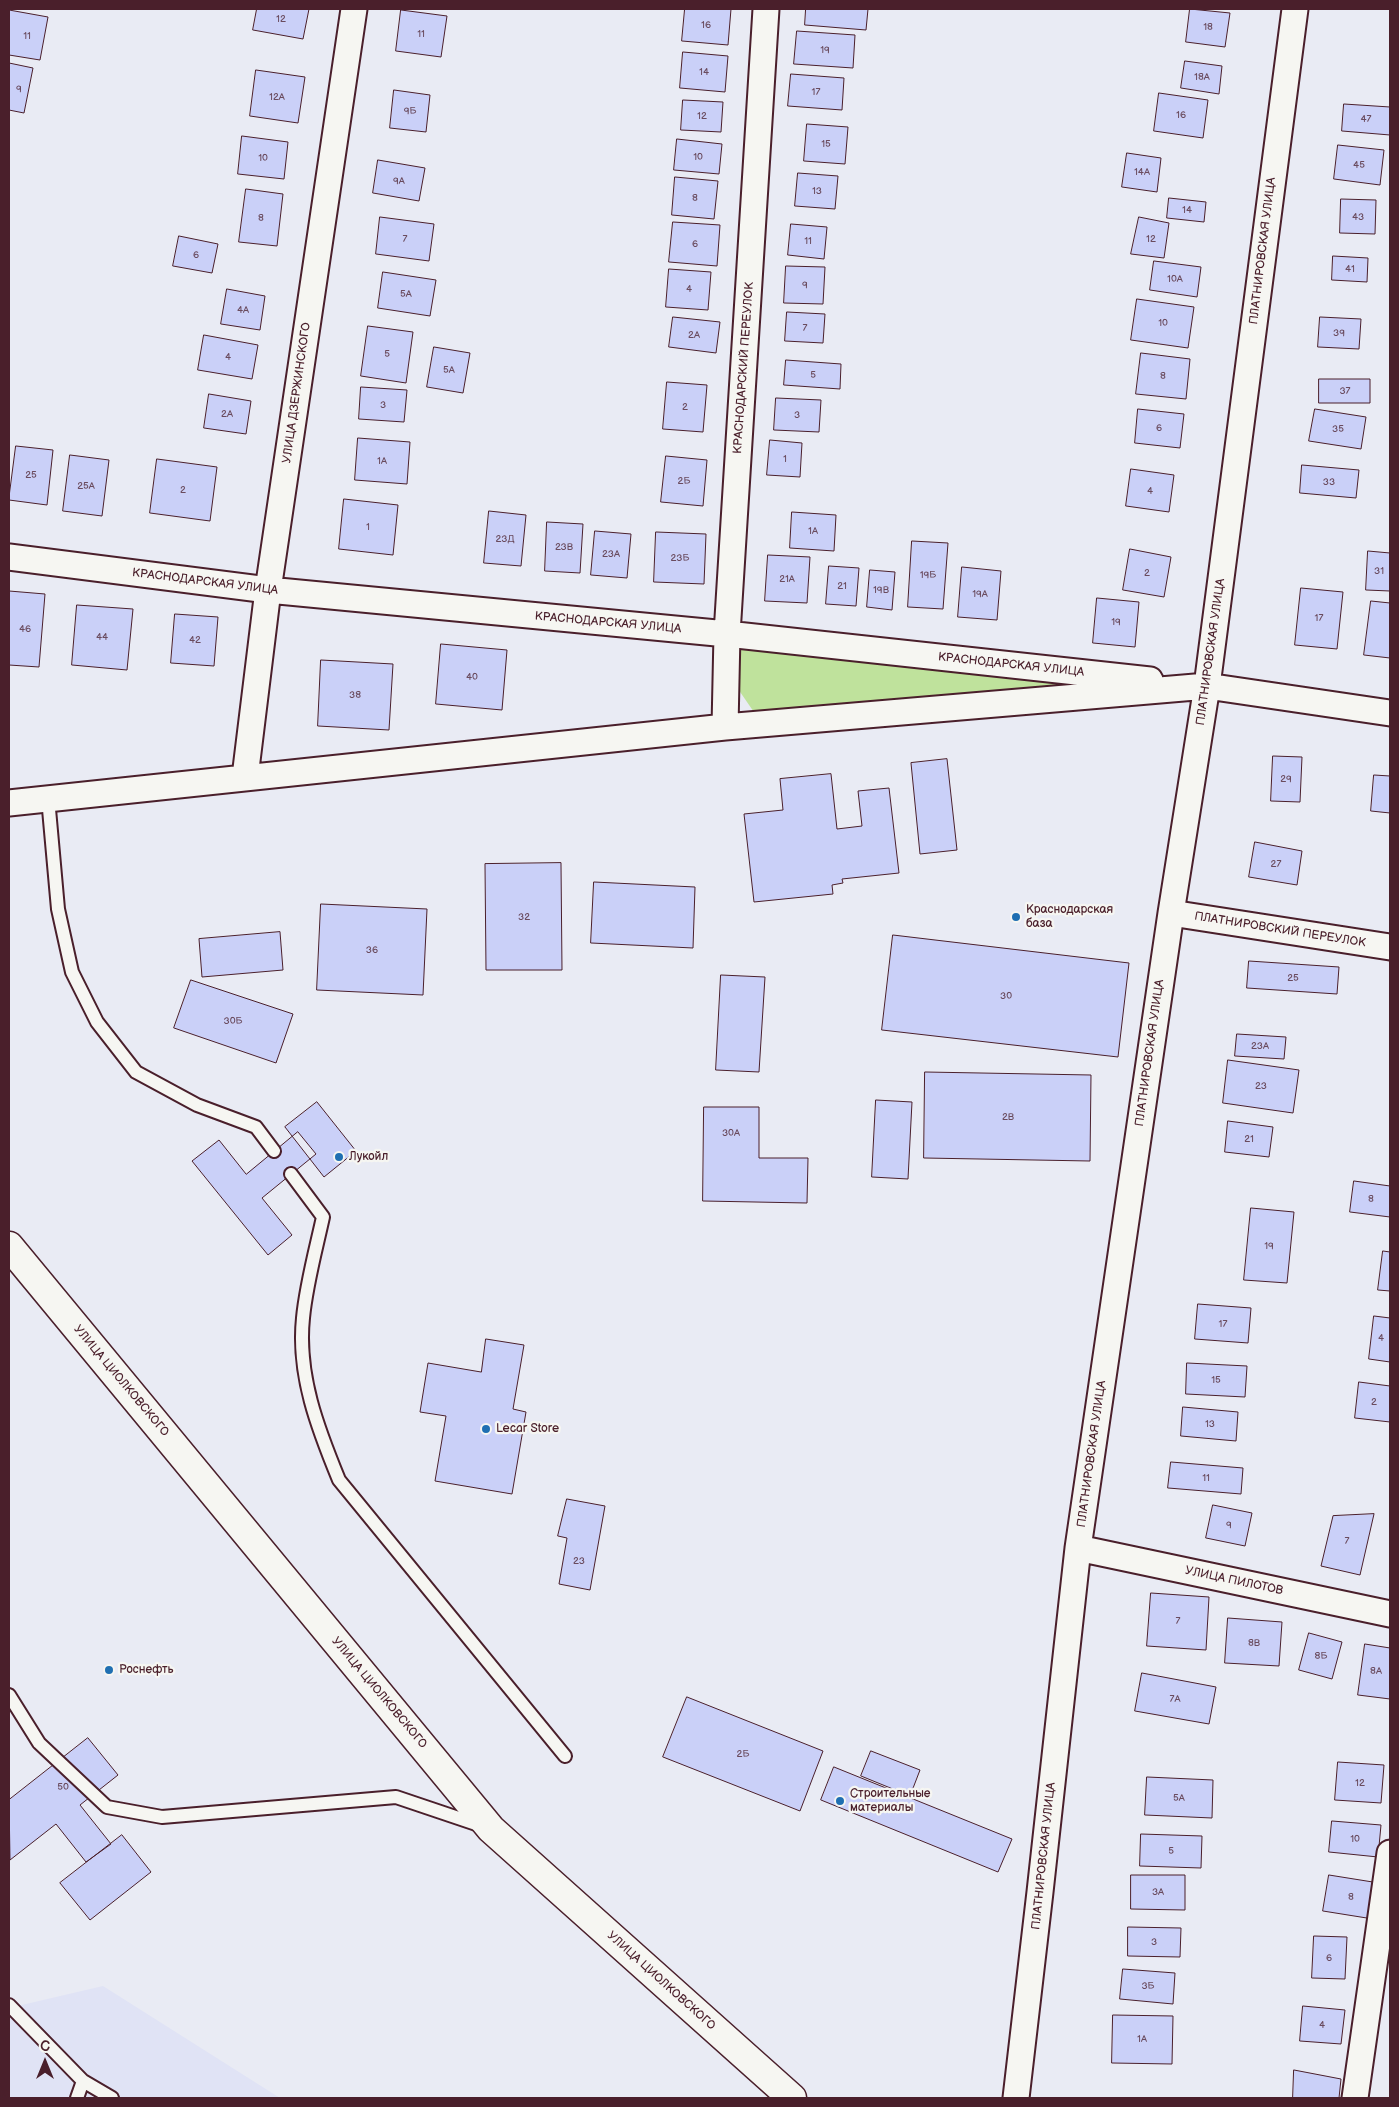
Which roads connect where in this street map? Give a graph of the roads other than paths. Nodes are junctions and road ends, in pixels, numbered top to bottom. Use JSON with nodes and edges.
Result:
{"nodes":[{"id":1,"x":354,"y":9,"type":"edge"},
{"id":2,"x":766,"y":9,"type":"edge"},
{"id":3,"x":1295,"y":9,"type":"edge"},
{"id":4,"x":9,"y":557,"type":"edge"},
{"id":5,"x":268,"y":590,"type":"junction"},
{"id":6,"x":727,"y":634,"type":"junction"},
{"id":7,"x":1207,"y":686,"type":"junction"},
{"id":8,"x":1390,"y":713,"type":"edge"},
{"id":9,"x":725,"y":727,"type":"junction"},
{"id":10,"x":245,"y":777,"type":"junction"},
{"id":11,"x":48,"y":798,"type":"junction"},
{"id":12,"x":9,"y":804,"type":"edge"},
{"id":13,"x":1171,"y":913,"type":"junction"},
{"id":14,"x":1390,"y":948,"type":"edge"},
{"id":15,"x":274,"y":1151,"type":"dead end"},
{"id":16,"x":291,"y":1174,"type":"dead end"},
{"id":17,"x":9,"y":1246,"type":"edge"},
{"id":18,"x":1078,"y":1548,"type":"junction"},
{"id":19,"x":1390,"y":1614,"type":"edge"},
{"id":20,"x":9,"y":1695,"type":"edge"},
{"id":21,"x":565,"y":1756,"type":"dead end"},
{"id":22,"x":491,"y":1829,"type":"junction"},
{"id":23,"x":1390,"y":1853,"type":"edge"},
{"id":24,"x":9,"y":2005,"type":"edge"},
{"id":25,"x":83,"y":2081,"type":"junction"},
{"id":26,"x":77,"y":2098,"type":"edge"},
{"id":27,"x":112,"y":2098,"type":"edge"},
{"id":28,"x":792,"y":2098,"type":"edge"},
{"id":29,"x":1016,"y":2098,"type":"edge"},
{"id":30,"x":1355,"y":2098,"type":"edge"}],
"edges":[{"from":1,"to":5,"type":"street","name":"УЛИЦА ДЗЕРЖИНСКОГО"},
{"from":2,"to":6,"type":"street","name":"КРАСНОДАРСКИЙ ПЕРЕУЛОК"},
{"from":3,"to":7,"type":"street","name":"ПЛАТНИРОВСКАЯ УЛИЦА"},
{"from":4,"to":5,"type":"street","name":"КРАСНОДАРСКАЯ УЛИЦА"},
{"from":5,"to":6,"type":"street","name":"КРАСНОДАРСКАЯ УЛИЦА"},
{"from":5,"to":10,"type":"street","name":"УЛИЦА ДЗЕРЖИНСКОГО"},
{"from":6,"to":7,"type":"street","name":"КРАСНОДАРСКАЯ УЛИЦА"},
{"from":6,"to":9,"type":"street","name":"КРАСНОДАРСКИЙ ПЕРЕУЛОК"},
{"from":7,"to":8,"type":"street","name":"КРАСНОДАРСКАЯ УЛИЦА"},
{"from":7,"to":9,"type":"street","name":"КРАСНОДАРСКАЯ УЛИЦА"},
{"from":7,"to":13,"type":"street","name":"ПЛАТНИРОВСКАЯ УЛИЦА"},
{"from":9,"to":10,"type":"street","name":"КРАСНОДАРСКАЯ УЛИЦА"},
{"from":10,"to":11,"type":"street","name":"КРАСНОДАРСКАЯ УЛИЦА"},
{"from":11,"to":12,"type":"street","name":"КРАСНОДАРСКАЯ УЛИЦА"},
{"from":11,"to":15,"type":"lane"},
{"from":13,"to":14,"type":"street","name":"ПЛАТНИРОВСКИЙ ПЕРЕУЛОК"},
{"from":13,"to":18,"type":"street","name":"ПЛАТНИРОВСКАЯ УЛИЦА"},
{"from":16,"to":21,"type":"lane"},
{"from":17,"to":22,"type":"main road","name":"УЛИЦА ЦИОЛКОВСКОГО"},
{"from":18,"to":19,"type":"street","name":"УЛИЦА ПИЛОТОВ"},
{"from":18,"to":29,"type":"street","name":"ПЛАТНИРОВСКАЯ УЛИЦА"},
{"from":20,"to":22,"type":"lane"},
{"from":22,"to":28,"type":"main road","name":"УЛИЦА ЦИОЛКОВСКОГО"},
{"from":23,"to":30,"type":"street"},
{"from":24,"to":25,"type":"lane"},
{"from":25,"to":26,"type":"lane"},
{"from":25,"to":27,"type":"lane"}]}
